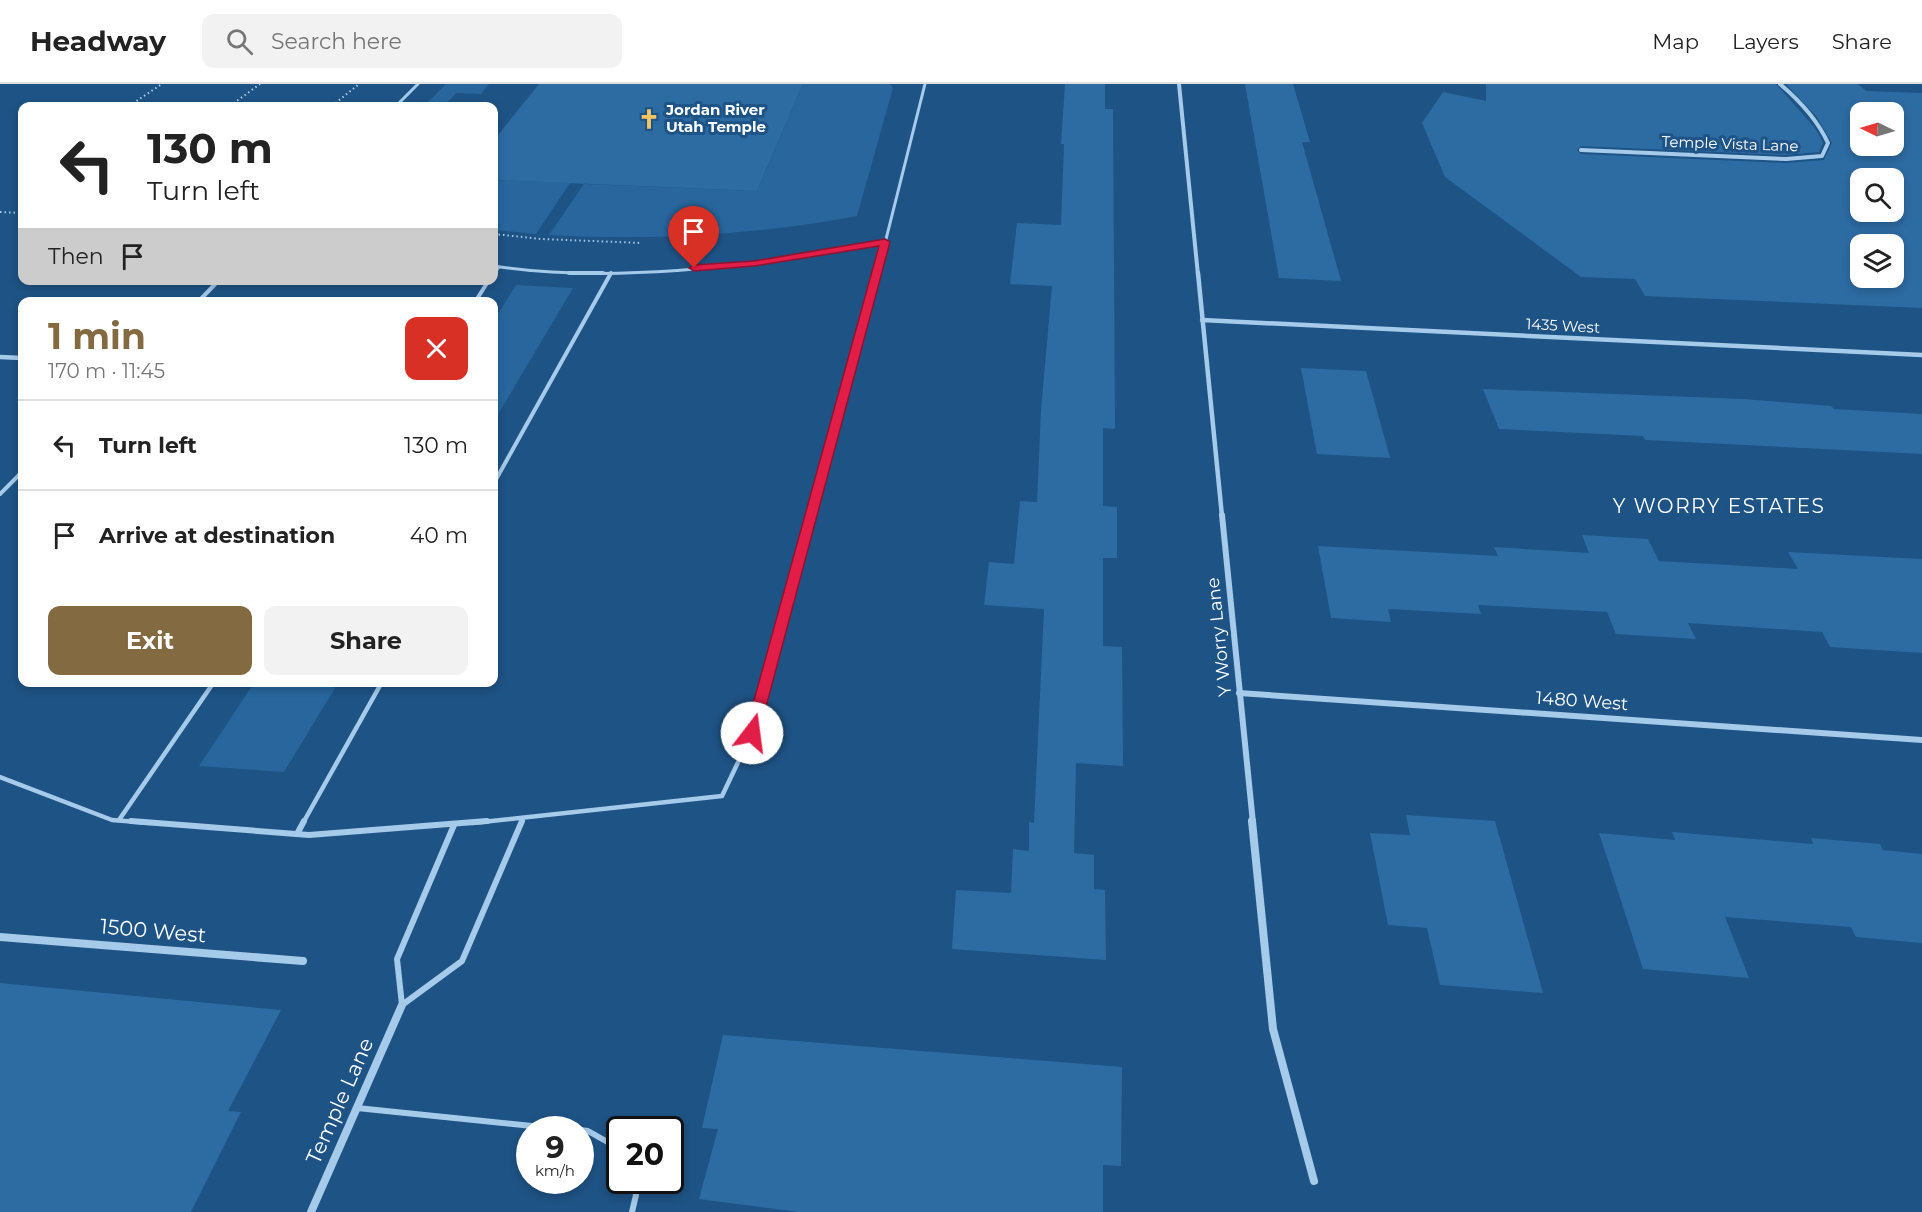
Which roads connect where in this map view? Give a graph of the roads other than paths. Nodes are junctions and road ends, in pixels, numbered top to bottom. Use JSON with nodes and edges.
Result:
{"nodes":[{"id":1,"x":418,"y":84,"type":"edge"},
{"id":2,"x":925,"y":84,"type":"edge"},
{"id":3,"x":1179,"y":84,"type":"edge"},
{"id":4,"x":1780,"y":84,"type":"edge"},
{"id":5,"x":400,"y":102,"type":"edge"},
{"id":6,"x":1581,"y":150,"type":"dead end"},
{"id":7,"x":885,"y":242,"type":"junction"},
{"id":8,"x":499,"y":267,"type":"edge"},
{"id":9,"x":611,"y":273,"type":"junction"},
{"id":10,"x":214,"y":285,"type":"edge"},
{"id":11,"x":203,"y":297,"type":"edge"},
{"id":12,"x":1202,"y":320,"type":"junction"},
{"id":13,"x":1922,"y":355,"type":"edge"},
{"id":14,"x":0,"y":357,"type":"edge"},
{"id":15,"x":18,"y":358,"type":"edge"},
{"id":16,"x":18,"y":476,"type":"edge"},
{"id":17,"x":498,"y":476,"type":"edge"},
{"id":18,"x":0,"y":494,"type":"edge"},
{"id":19,"x":211,"y":687,"type":"edge"},
{"id":20,"x":379,"y":687,"type":"edge"},
{"id":21,"x":1239,"y":693,"type":"junction"},
{"id":22,"x":1922,"y":740,"type":"edge"},
{"id":23,"x":0,"y":777,"type":"edge"},
{"id":24,"x":523,"y":818,"type":"junction"},
{"id":25,"x":119,"y":820,"type":"junction"},
{"id":26,"x":454,"y":825,"type":"junction"},
{"id":27,"x":297,"y":834,"type":"junction"},
{"id":28,"x":0,"y":937,"type":"edge"},
{"id":29,"x":303,"y":961,"type":"dead end"},
{"id":30,"x":402,"y":1005,"type":"junction"},
{"id":31,"x":357,"y":1108,"type":"junction"},
{"id":32,"x":516,"y":1124,"type":"edge"},
{"id":33,"x":1314,"y":1181,"type":"dead end"},
{"id":34,"x":636,"y":1194,"type":"edge"},
{"id":35,"x":311,"y":1212,"type":"edge"},
{"id":36,"x":632,"y":1212,"type":"edge"}],
"edges":[{"from":1,"to":5,"type":"lane"},
{"from":2,"to":7,"type":"lane"},
{"from":3,"to":12,"type":"street","name":"Y Worry Lane"},
{"from":4,"to":6,"type":"street","name":"Temple Vista Lane"},
{"from":7,"to":9,"type":"lane"},
{"from":7,"to":24,"type":"lane"},
{"from":8,"to":9,"type":"lane"},
{"from":9,"to":17,"type":"lane"},
{"from":10,"to":11,"type":"lane"},
{"from":12,"to":13,"type":"street","name":"1435 West"},
{"from":12,"to":21,"type":"street","name":"Y Worry Lane"},
{"from":14,"to":15,"type":"street"},
{"from":16,"to":18,"type":"lane"},
{"from":19,"to":25,"type":"lane"},
{"from":20,"to":27,"type":"lane"},
{"from":21,"to":22,"type":"street","name":"1480 West"},
{"from":21,"to":33,"type":"street","name":"Y Worry Lane"},
{"from":23,"to":25,"type":"lane"},
{"from":24,"to":26,"type":"lane"},
{"from":24,"to":30,"type":"lane"},
{"from":25,"to":27,"type":"lane"},
{"from":26,"to":27,"type":"lane"},
{"from":26,"to":30,"type":"lane"},
{"from":28,"to":29,"type":"street","name":"1500 West"},
{"from":30,"to":31,"type":"street","name":"Temple Lane"},
{"from":31,"to":32,"type":"lane"},
{"from":31,"to":35,"type":"street","name":"Temple Lane"},
{"from":34,"to":36,"type":"lane"}]}
